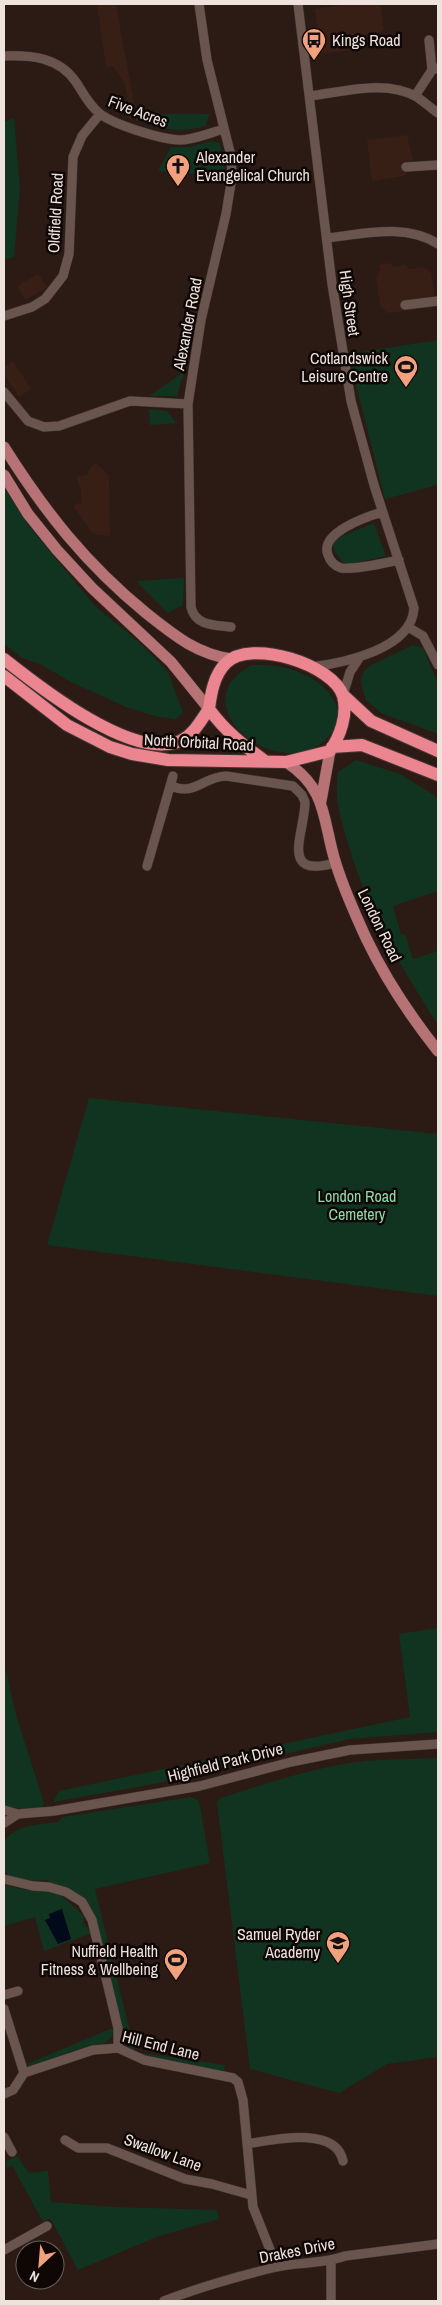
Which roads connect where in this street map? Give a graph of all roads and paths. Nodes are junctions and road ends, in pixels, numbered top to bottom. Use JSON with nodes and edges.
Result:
{"nodes":[{"id":1,"x":199,"y":4,"type":"edge"},
{"id":2,"x":298,"y":4,"type":"edge"},
{"id":3,"x":429,"y":40,"type":"dead end"},
{"id":4,"x":4,"y":56,"type":"edge"},
{"id":5,"x":435,"y":69,"type":"edge"},
{"id":6,"x":310,"y":96,"type":"junction"},
{"id":7,"x":415,"y":96,"type":"junction"},
{"id":8,"x":438,"y":113,"type":"edge"},
{"id":9,"x":100,"y":114,"type":"junction"},
{"id":10,"x":224,"y":129,"type":"junction"},
{"id":11,"x":438,"y":164,"type":"edge"},
{"id":12,"x":406,"y":167,"type":"dead end"},
{"id":13,"x":327,"y":238,"type":"junction"},
{"id":14,"x":438,"y":244,"type":"edge"},
{"id":15,"x":438,"y":301,"type":"edge"},
{"id":16,"x":405,"y":305,"type":"dead end"},
{"id":17,"x":4,"y":316,"type":"edge"},
{"id":18,"x":4,"y":392,"type":"edge"},
{"id":19,"x":188,"y":404,"type":"junction"},
{"id":20,"x":4,"y":447,"type":"edge"},
{"id":21,"x":4,"y":475,"type":"edge"},
{"id":22,"x":382,"y":512,"type":"junction"},
{"id":23,"x":399,"y":560,"type":"junction"},
{"id":24,"x":231,"y":626,"type":"dead end"},
{"id":25,"x":408,"y":628,"type":"junction"},
{"id":26,"x":435,"y":649,"type":"edge"},
{"id":27,"x":360,"y":657,"type":"junction"},
{"id":28,"x":4,"y":659,"type":"edge"},
{"id":29,"x":232,"y":659,"type":"junction"},
{"id":30,"x":438,"y":665,"type":"edge"},
{"id":31,"x":311,"y":667,"type":"junction"},
{"id":32,"x":4,"y":676,"type":"edge"},
{"id":33,"x":343,"y":695,"type":"junction"},
{"id":34,"x":208,"y":709,"type":"junction"},
{"id":35,"x":331,"y":749,"type":"junction"},
{"id":36,"x":438,"y":751,"type":"edge"},
{"id":37,"x":265,"y":761,"type":"junction"},
{"id":38,"x":286,"y":762,"type":"junction"},
{"id":39,"x":438,"y":775,"type":"edge"},
{"id":40,"x":173,"y":776,"type":"dead end"},
{"id":41,"x":171,"y":786,"type":"junction"},
{"id":42,"x":321,"y":801,"type":"junction"},
{"id":43,"x":335,"y":863,"type":"junction"},
{"id":44,"x":147,"y":866,"type":"dead end"},
{"id":45,"x":438,"y":1051,"type":"edge"},
{"id":46,"x":438,"y":1744,"type":"edge"},
{"id":47,"x":4,"y":1810,"type":"edge"},
{"id":48,"x":18,"y":1814,"type":"junction"},
{"id":49,"x":4,"y":1823,"type":"edge"},
{"id":50,"x":4,"y":1879,"type":"edge"},
{"id":51,"x":18,"y":1991,"type":"dead end"},
{"id":52,"x":4,"y":1996,"type":"edge"},
{"id":53,"x":4,"y":2008,"type":"edge"},
{"id":54,"x":118,"y":2048,"type":"junction"},
{"id":55,"x":24,"y":2073,"type":"junction"},
{"id":56,"x":4,"y":2094,"type":"edge"},
{"id":57,"x":4,"y":2136,"type":"edge"},
{"id":58,"x":65,"y":2140,"type":"dead end"},
{"id":59,"x":247,"y":2144,"type":"junction"},
{"id":60,"x":12,"y":2152,"type":"dead end"},
{"id":61,"x":343,"y":2160,"type":"dead end"},
{"id":62,"x":252,"y":2195,"type":"junction"},
{"id":63,"x":47,"y":2226,"type":"dead end"},
{"id":64,"x":438,"y":2244,"type":"edge"},
{"id":65,"x":4,"y":2250,"type":"edge"},
{"id":66,"x":331,"y":2262,"type":"junction"},
{"id":67,"x":277,"y":2267,"type":"junction"},
{"id":68,"x":164,"y":2301,"type":"edge"},
{"id":69,"x":331,"y":2301,"type":"edge"}],
"edges":[{"from":1,"to":10,"type":"street","name":"Alexander Road"},
{"from":2,"to":6,"type":"street","name":"High Street"},
{"from":3,"to":5,"type":"street"},
{"from":4,"to":9,"type":"street","name":"Five Acres"},
{"from":5,"to":7,"type":"street"},
{"from":6,"to":7,"type":"street"},
{"from":6,"to":13,"type":"street","name":"High Street"},
{"from":7,"to":8,"type":"street"},
{"from":9,"to":10,"type":"street","name":"Five Acres"},
{"from":9,"to":17,"type":"street","name":"Oldfield Road"},
{"from":10,"to":19,"type":"street","name":"Alexander Road"},
{"from":11,"to":12,"type":"street"},
{"from":13,"to":14,"type":"street"},
{"from":13,"to":22,"type":"street","name":"High Street"},
{"from":15,"to":16,"type":"street"},
{"from":18,"to":19,"type":"street"},
{"from":19,"to":24,"type":"street","name":"Alexander Road"},
{"from":20,"to":29,"type":"main road"},
{"from":21,"to":34,"type":"main road"},
{"from":22,"to":23,"type":"street","name":"High Street"},
{"from":22,"to":23,"type":"street"},
{"from":23,"to":25,"type":"street","name":"High Street"},
{"from":25,"to":26,"type":"street"},
{"from":25,"to":27,"type":"street"},
{"from":26,"to":30,"type":"street"},
{"from":27,"to":31,"type":"street"},
{"from":27,"to":33,"type":"street"},
{"from":28,"to":34,"type":"highway","name":"North Orbital Road"},
{"from":29,"to":31,"type":"highway"},
{"from":29,"to":34,"type":"highway"},
{"from":31,"to":33,"type":"highway"},
{"from":32,"to":37,"type":"highway","name":"North Orbital Road"},
{"from":33,"to":35,"type":"highway"},
{"from":33,"to":36,"type":"highway"},
{"from":34,"to":37,"type":"highway"},
{"from":35,"to":38,"type":"highway"},
{"from":35,"to":39,"type":"highway"},
{"from":35,"to":42,"type":"main road","name":"London Road"},
{"from":37,"to":38,"type":"highway"},
{"from":38,"to":42,"type":"main road","name":"London Road"},
{"from":40,"to":41,"type":"street"},
{"from":41,"to":43,"type":"street"},
{"from":41,"to":44,"type":"street"},
{"from":42,"to":43,"type":"main road","name":"London Road"},
{"from":43,"to":45,"type":"main road","name":"London Road"},
{"from":46,"to":48,"type":"street","name":"Highfield Park Drive"},
{"from":47,"to":48,"type":"street","name":"Highfield Park Drive"},
{"from":48,"to":49,"type":"street","name":"Highfield Park Drive"},
{"from":50,"to":54,"type":"street"},
{"from":51,"to":52,"type":"street"},
{"from":53,"to":55,"type":"street"},
{"from":54,"to":55,"type":"street","name":"Hill End Lane"},
{"from":54,"to":59,"type":"street","name":"Hill End Lane"},
{"from":55,"to":56,"type":"street"},
{"from":57,"to":60,"type":"street"},
{"from":58,"to":62,"type":"street","name":"Swallow Lane"},
{"from":59,"to":61,"type":"street"},
{"from":59,"to":62,"type":"street"},
{"from":62,"to":67,"type":"street"},
{"from":63,"to":65,"type":"street"},
{"from":64,"to":66,"type":"street","name":"Drakes Drive"},
{"from":66,"to":67,"type":"street","name":"Drakes Drive"},
{"from":66,"to":69,"type":"street"},
{"from":67,"to":68,"type":"street","name":"Drakes Drive"}]}
